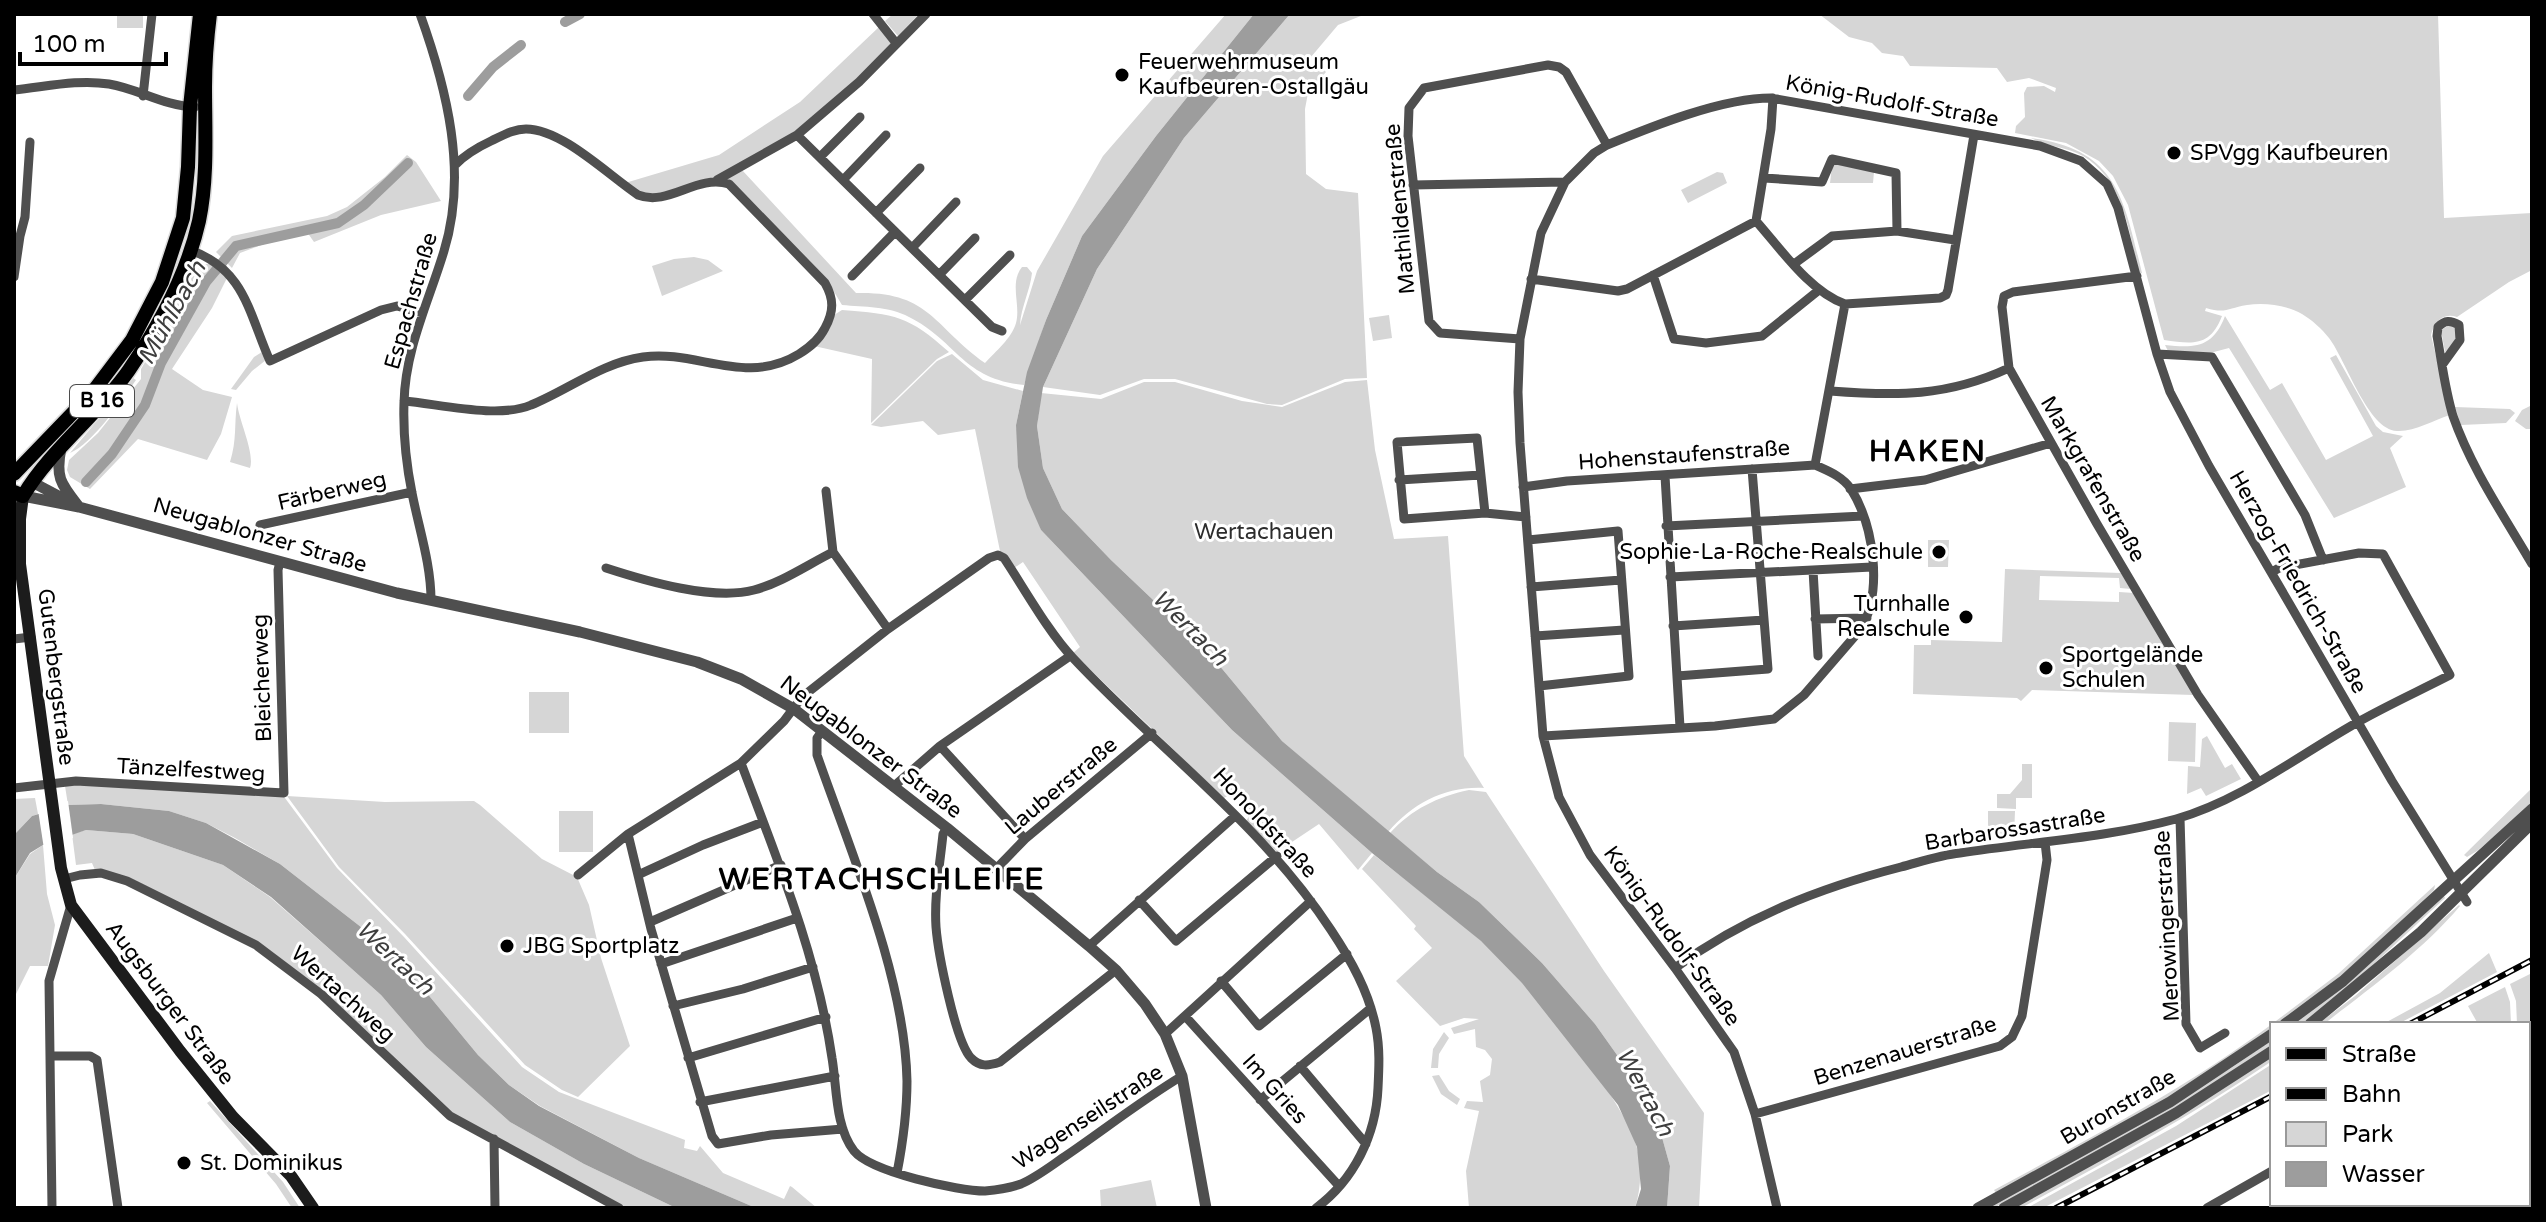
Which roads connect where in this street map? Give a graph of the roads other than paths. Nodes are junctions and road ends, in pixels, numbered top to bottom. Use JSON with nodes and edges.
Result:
{"nodes":[{"id":1,"x":152,"y":14,"type":"edge"},
{"id":2,"x":200,"y":14,"type":"edge"},
{"id":3,"x":210,"y":14,"type":"edge"},
{"id":4,"x":420,"y":14,"type":"edge"},
{"id":5,"x":873,"y":14,"type":"edge"},
{"id":6,"x":926,"y":14,"type":"edge"},
{"id":7,"x":896,"y":43,"type":"junction"},
{"id":8,"x":14,"y":90,"type":"edge"},
{"id":9,"x":143,"y":96,"type":"junction"},
{"id":10,"x":1773,"y":98,"type":"junction"},
{"id":11,"x":190,"y":107,"type":"junction"},
{"id":12,"x":205,"y":108,"type":"junction"},
{"id":13,"x":860,"y":117,"type":"dead end"},
{"id":14,"x":797,"y":135,"type":"junction"},
{"id":15,"x":886,"y":135,"type":"dead end"},
{"id":16,"x":1974,"y":135,"type":"junction"},
{"id":17,"x":30,"y":142,"type":"dead end"},
{"id":18,"x":1607,"y":145,"type":"junction"},
{"id":19,"x":820,"y":157,"type":"junction"},
{"id":20,"x":455,"y":165,"type":"junction"},
{"id":21,"x":920,"y":168,"type":"dead end"},
{"id":22,"x":1764,"y":178,"type":"junction"},
{"id":23,"x":717,"y":180,"type":"junction"},
{"id":24,"x":843,"y":180,"type":"junction"},
{"id":25,"x":1565,"y":182,"type":"junction"},
{"id":26,"x":1413,"y":185,"type":"junction"},
{"id":27,"x":956,"y":202,"type":"dead end"},
{"id":28,"x":876,"y":213,"type":"junction"},
{"id":29,"x":1756,"y":221,"type":"junction"},
{"id":30,"x":1897,"y":231,"type":"junction"},
{"id":31,"x":895,"y":232,"type":"junction"},
{"id":32,"x":975,"y":238,"type":"dead end"},
{"id":33,"x":1955,"y":240,"type":"junction"},
{"id":34,"x":912,"y":248,"type":"junction"},
{"id":35,"x":190,"y":250,"type":"junction"},
{"id":36,"x":1010,"y":255,"type":"dead end"},
{"id":37,"x":1794,"y":264,"type":"junction"},
{"id":38,"x":939,"y":275,"type":"junction"},
{"id":39,"x":1653,"y":275,"type":"junction"},
{"id":40,"x":852,"y":276,"type":"dead end"},
{"id":41,"x":2137,"y":276,"type":"junction"},
{"id":42,"x":14,"y":277,"type":"edge"},
{"id":43,"x":1531,"y":279,"type":"junction"},
{"id":44,"x":1819,"y":290,"type":"junction"},
{"id":45,"x":965,"y":300,"type":"junction"},
{"id":46,"x":1845,"y":304,"type":"junction"},
{"id":47,"x":422,"y":313,"type":"junction"},
{"id":48,"x":1002,"y":331,"type":"dead end"},
{"id":49,"x":1520,"y":339,"type":"junction"},
{"id":50,"x":2157,"y":354,"type":"junction"},
{"id":51,"x":2442,"y":365,"type":"dead end"},
{"id":52,"x":2009,"y":368,"type":"junction"},
{"id":53,"x":1830,"y":391,"type":"junction"},
{"id":54,"x":404,"y":401,"type":"junction"},
{"id":55,"x":2051,"y":443,"type":"junction"},
{"id":56,"x":61,"y":448,"type":"junction"},
{"id":57,"x":1815,"y":465,"type":"junction"},
{"id":58,"x":1752,"y":469,"type":"junction"},
{"id":59,"x":14,"y":473,"type":"edge"},
{"id":60,"x":1481,"y":475,"type":"junction"},
{"id":61,"x":1665,"y":476,"type":"junction"},
{"id":62,"x":1399,"y":480,"type":"junction"},
{"id":63,"x":32,"y":482,"type":"junction"},
{"id":64,"x":1523,"y":487,"type":"junction"},
{"id":65,"x":1850,"y":489,"type":"junction"},
{"id":66,"x":826,"y":491,"type":"dead end"},
{"id":67,"x":412,"y":492,"type":"junction"},
{"id":68,"x":19,"y":494,"type":"edge"},
{"id":69,"x":79,"y":507,"type":"junction"},
{"id":70,"x":1485,"y":513,"type":"junction"},
{"id":71,"x":1863,"y":516,"type":"junction"},
{"id":72,"x":1526,"y":517,"type":"junction"},
{"id":73,"x":1756,"y":522,"type":"junction"},
{"id":74,"x":260,"y":525,"type":"dead end"},
{"id":75,"x":1666,"y":526,"type":"junction"},
{"id":76,"x":1528,"y":540,"type":"junction"},
{"id":77,"x":14,"y":541,"type":"edge"},
{"id":78,"x":833,"y":552,"type":"junction"},
{"id":79,"x":2323,"y":560,"type":"junction"},
{"id":80,"x":280,"y":562,"type":"junction"},
{"id":81,"x":20,"y":564,"type":"junction"},
{"id":82,"x":2532,"y":564,"type":"edge"},
{"id":83,"x":1872,"y":567,"type":"junction"},
{"id":84,"x":606,"y":568,"type":"dead end"},
{"id":85,"x":1813,"y":570,"type":"junction"},
{"id":86,"x":2272,"y":572,"type":"junction"},
{"id":87,"x":1760,"y":574,"type":"junction"},
{"id":88,"x":1670,"y":577,"type":"junction"},
{"id":89,"x":1621,"y":580,"type":"junction"},
{"id":90,"x":1531,"y":587,"type":"junction"},
{"id":91,"x":431,"y":600,"type":"junction"},
{"id":92,"x":1867,"y":618,"type":"junction"},
{"id":93,"x":1815,"y":619,"type":"junction"},
{"id":94,"x":1764,"y":620,"type":"junction"},
{"id":95,"x":1673,"y":626,"type":"junction"},
{"id":96,"x":888,"y":629,"type":"junction"},
{"id":97,"x":1624,"y":630,"type":"junction"},
{"id":98,"x":1535,"y":636,"type":"junction"},
{"id":99,"x":31,"y":637,"type":"junction"},
{"id":100,"x":14,"y":639,"type":"edge"},
{"id":101,"x":1070,"y":656,"type":"junction"},
{"id":102,"x":1818,"y":656,"type":"dead end"},
{"id":103,"x":1677,"y":676,"type":"junction"},
{"id":104,"x":1539,"y":686,"type":"junction"},
{"id":105,"x":794,"y":709,"type":"junction"},
{"id":106,"x":2359,"y":721,"type":"junction"},
{"id":107,"x":1680,"y":727,"type":"junction"},
{"id":108,"x":822,"y":731,"type":"junction"},
{"id":109,"x":1152,"y":733,"type":"junction"},
{"id":110,"x":1543,"y":736,"type":"junction"},
{"id":111,"x":940,"y":746,"type":"junction"},
{"id":112,"x":741,"y":763,"type":"junction"},
{"id":113,"x":2258,"y":781,"type":"junction"},
{"id":114,"x":893,"y":787,"type":"junction"},
{"id":115,"x":14,"y":788,"type":"edge"},
{"id":116,"x":50,"y":790,"type":"junction"},
{"id":117,"x":284,"y":793,"type":"joint"},
{"id":118,"x":2532,"y":809,"type":"edge"},
{"id":119,"x":1235,"y":816,"type":"junction"},
{"id":120,"x":2180,"y":818,"type":"junction"},
{"id":121,"x":763,"y":822,"type":"junction"},
{"id":122,"x":2532,"y":823,"type":"edge"},
{"id":123,"x":947,"y":828,"type":"junction"},
{"id":124,"x":628,"y":834,"type":"junction"},
{"id":125,"x":1025,"y":839,"type":"junction"},
{"id":126,"x":2045,"y":842,"type":"junction"},
{"id":127,"x":1277,"y":856,"type":"junction"},
{"id":128,"x":781,"y":865,"type":"junction"},
{"id":129,"x":996,"y":869,"type":"junction"},
{"id":130,"x":62,"y":874,"type":"junction"},
{"id":131,"x":640,"y":874,"type":"junction"},
{"id":132,"x":578,"y":875,"type":"dead end"},
{"id":133,"x":2453,"y":880,"type":"junction"},
{"id":134,"x":2464,"y":897,"type":"junction"},
{"id":135,"x":1139,"y":900,"type":"junction"},
{"id":136,"x":1311,"y":901,"type":"junction"},
{"id":137,"x":71,"y":905,"type":"junction"},
{"id":138,"x":797,"y":918,"type":"junction"},
{"id":139,"x":650,"y":922,"type":"junction"},
{"id":140,"x":1089,"y":946,"type":"junction"},
{"id":141,"x":1347,"y":954,"type":"junction"},
{"id":142,"x":661,"y":964,"type":"junction"},
{"id":143,"x":813,"y":967,"type":"junction"},
{"id":144,"x":1675,"y":968,"type":"junction"},
{"id":145,"x":1116,"y":970,"type":"junction"},
{"id":146,"x":1221,"y":981,"type":"junction"},
{"id":147,"x":673,"y":1006,"type":"junction"},
{"id":148,"x":1371,"y":1008,"type":"junction"},
{"id":149,"x":1185,"y":1016,"type":"junction"},
{"id":150,"x":826,"y":1017,"type":"junction"},
{"id":151,"x":2288,"y":1022,"type":"edge"},
{"id":152,"x":2312,"y":1022,"type":"edge"},
{"id":153,"x":2225,"y":1033,"type":"dead end"},
{"id":154,"x":1165,"y":1034,"type":"junction"},
{"id":155,"x":2270,"y":1035,"type":"edge"},
{"id":156,"x":2270,"y":1052,"type":"edge"},
{"id":157,"x":52,"y":1056,"type":"junction"},
{"id":158,"x":688,"y":1058,"type":"junction"},
{"id":159,"x":1300,"y":1066,"type":"junction"},
{"id":160,"x":835,"y":1076,"type":"junction"},
{"id":161,"x":1182,"y":1076,"type":"junction"},
{"id":162,"x":1260,"y":1100,"type":"junction"},
{"id":163,"x":700,"y":1102,"type":"junction"},
{"id":164,"x":1755,"y":1114,"type":"junction"},
{"id":165,"x":843,"y":1129,"type":"junction"},
{"id":166,"x":494,"y":1139,"type":"junction"},
{"id":167,"x":1366,"y":1144,"type":"junction"},
{"id":168,"x":2270,"y":1172,"type":"edge"},
{"id":169,"x":897,"y":1173,"type":"junction"},
{"id":170,"x":1339,"y":1186,"type":"junction"},
{"id":171,"x":52,"y":1208,"type":"edge"},
{"id":172,"x":118,"y":1208,"type":"edge"},
{"id":173,"x":313,"y":1208,"type":"edge"},
{"id":174,"x":495,"y":1208,"type":"edge"},
{"id":175,"x":619,"y":1208,"type":"edge"},
{"id":176,"x":1206,"y":1208,"type":"edge"},
{"id":177,"x":1316,"y":1208,"type":"edge"},
{"id":178,"x":1777,"y":1208,"type":"edge"},
{"id":179,"x":1978,"y":1208,"type":"edge"},
{"id":180,"x":2004,"y":1208,"type":"edge"},
{"id":181,"x":2207,"y":1208,"type":"edge"}],
"edges":[{"from":1,"to":9,"type":"street"},
{"from":2,"to":11,"type":"main road","number":"B 16"},
{"from":3,"to":12,"type":"main road","number":"B 16"},
{"from":4,"to":20,"type":"street","name":"Espachstraße"},
{"from":5,"to":7,"type":"street"},
{"from":6,"to":7,"type":"street"},
{"from":7,"to":14,"type":"street"},
{"from":8,"to":9,"type":"street"},
{"from":9,"to":11,"type":"street"},
{"from":10,"to":16,"type":"street","name":"König-Rudolf-Straße"},
{"from":10,"to":18,"type":"street","name":"König-Rudolf-Straße"},
{"from":10,"to":22,"type":"street"},
{"from":11,"to":12,"type":"street"},
{"from":11,"to":59,"type":"main road","number":"B 16"},
{"from":12,"to":35,"type":"main road","number":"B 16"},
{"from":13,"to":19,"type":"street"},
{"from":14,"to":19,"type":"street"},
{"from":14,"to":23,"type":"street"},
{"from":15,"to":24,"type":"street"},
{"from":16,"to":33,"type":"street"},
{"from":16,"to":41,"type":"street","name":"König-Rudolf-Straße"},
{"from":17,"to":42,"type":"street"},
{"from":18,"to":25,"type":"street","name":"König-Rudolf-Straße"},
{"from":18,"to":26,"type":"street","name":"Mathildenstraße"},
{"from":19,"to":24,"type":"street"},
{"from":20,"to":23,"type":"street"},
{"from":20,"to":47,"type":"street","name":"Espachstraße"},
{"from":21,"to":28,"type":"street"},
{"from":22,"to":29,"type":"street"},
{"from":22,"to":30,"type":"street"},
{"from":23,"to":54,"type":"street"},
{"from":24,"to":28,"type":"street"},
{"from":25,"to":26,"type":"street"},
{"from":25,"to":43,"type":"street","name":"König-Rudolf-Straße"},
{"from":26,"to":49,"type":"street","name":"Mathildenstraße"},
{"from":27,"to":34,"type":"street"},
{"from":28,"to":31,"type":"street"},
{"from":29,"to":37,"type":"street"},
{"from":29,"to":39,"type":"street"},
{"from":30,"to":33,"type":"street"},
{"from":30,"to":37,"type":"street"},
{"from":31,"to":34,"type":"street"},
{"from":31,"to":40,"type":"street"},
{"from":32,"to":38,"type":"street"},
{"from":33,"to":46,"type":"street"},
{"from":34,"to":38,"type":"street"},
{"from":35,"to":47,"type":"street"},
{"from":35,"to":56,"type":"main road","number":"B 16"},
{"from":36,"to":45,"type":"street"},
{"from":37,"to":44,"type":"street"},
{"from":38,"to":45,"type":"street"},
{"from":39,"to":43,"type":"street"},
{"from":39,"to":44,"type":"street"},
{"from":41,"to":50,"type":"street","name":"Herzog-Friedrich-Straße"},
{"from":41,"to":52,"type":"street","name":"Markgrafenstraße"},
{"from":43,"to":49,"type":"street","name":"König-Rudolf-Straße"},
{"from":44,"to":46,"type":"street"},
{"from":45,"to":48,"type":"street"},
{"from":46,"to":53,"type":"street"},
{"from":47,"to":54,"type":"street","name":"Espachstraße"},
{"from":49,"to":64,"type":"street","name":"König-Rudolf-Straße"},
{"from":50,"to":79,"type":"street"},
{"from":50,"to":86,"type":"street","name":"Herzog-Friedrich-Straße"},
{"from":51,"to":82,"type":"street"},
{"from":52,"to":53,"type":"street"},
{"from":52,"to":55,"type":"street","name":"Markgrafenstraße"},
{"from":53,"to":57,"type":"street"},
{"from":54,"to":67,"type":"street","name":"Espachstraße"},
{"from":55,"to":65,"type":"street"},
{"from":55,"to":113,"type":"street","name":"Markgrafenstraße"},
{"from":56,"to":63,"type":"main road","number":"B 16"},
{"from":56,"to":69,"type":"street"},
{"from":57,"to":58,"type":"street","name":"Hohenstaufenstraße"},
{"from":57,"to":65,"type":"street","name":"Hohenstaufenstraße"},
{"from":58,"to":61,"type":"street","name":"Hohenstaufenstraße"},
{"from":58,"to":73,"type":"street"},
{"from":59,"to":63,"type":"main road","number":"B 16"},
{"from":60,"to":62,"type":"street"},
{"from":60,"to":62,"type":"street"},
{"from":60,"to":70,"type":"street"},
{"from":61,"to":64,"type":"street","name":"Hohenstaufenstraße"},
{"from":61,"to":75,"type":"street"},
{"from":62,"to":70,"type":"street"},
{"from":63,"to":68,"type":"main road","number":"B 16"},
{"from":63,"to":69,"type":"street","name":"Neugablonzer Straße"},
{"from":64,"to":72,"type":"street","name":"König-Rudolf-Straße"},
{"from":65,"to":71,"type":"street","name":"Hohenstaufenstraße"},
{"from":66,"to":78,"type":"street"},
{"from":67,"to":74,"type":"street","name":"Färberweg"},
{"from":67,"to":91,"type":"street","name":"Espachstraße"},
{"from":68,"to":69,"type":"street","name":"Neugablonzer Straße"},
{"from":68,"to":81,"type":"main road","name":"Gutenbergstraße"},
{"from":69,"to":80,"type":"street","name":"Neugablonzer Straße"},
{"from":70,"to":72,"type":"street"},
{"from":71,"to":73,"type":"street"},
{"from":71,"to":83,"type":"street","name":"Hohenstaufenstraße"},
{"from":72,"to":76,"type":"street","name":"König-Rudolf-Straße"},
{"from":73,"to":75,"type":"street"},
{"from":73,"to":87,"type":"street"},
{"from":75,"to":88,"type":"street"},
{"from":76,"to":89,"type":"street"},
{"from":76,"to":90,"type":"street","name":"König-Rudolf-Straße"},
{"from":77,"to":81,"type":"main road","name":"Gutenbergstraße"},
{"from":78,"to":84,"type":"street"},
{"from":78,"to":96,"type":"street"},
{"from":79,"to":86,"type":"street"},
{"from":79,"to":106,"type":"street","name":"Barbarossastraße"},
{"from":80,"to":91,"type":"street","name":"Neugablonzer Straße"},
{"from":80,"to":117,"type":"street","name":"Bleicherweg"},
{"from":81,"to":99,"type":"main road","name":"Gutenbergstraße"},
{"from":83,"to":85,"type":"street"},
{"from":83,"to":92,"type":"street","name":"Hohenstaufenstraße"},
{"from":85,"to":87,"type":"street"},
{"from":85,"to":93,"type":"street"},
{"from":86,"to":106,"type":"street","name":"Herzog-Friedrich-Straße"},
{"from":87,"to":88,"type":"street"},
{"from":87,"to":94,"type":"street"},
{"from":88,"to":95,"type":"street"},
{"from":89,"to":90,"type":"street"},
{"from":89,"to":97,"type":"street"},
{"from":90,"to":98,"type":"street","name":"König-Rudolf-Straße"},
{"from":91,"to":105,"type":"street","name":"Neugablonzer Straße"},
{"from":92,"to":93,"type":"street"},
{"from":92,"to":107,"type":"street","name":"Hohenstaufenstraße"},
{"from":93,"to":102,"type":"street"},
{"from":94,"to":95,"type":"street"},
{"from":94,"to":103,"type":"street"},
{"from":95,"to":103,"type":"street"},
{"from":96,"to":101,"type":"street","name":"Honoldstraße"},
{"from":96,"to":105,"type":"street"},
{"from":97,"to":98,"type":"street"},
{"from":97,"to":104,"type":"street"},
{"from":98,"to":104,"type":"street","name":"König-Rudolf-Straße"},
{"from":99,"to":100,"type":"street"},
{"from":99,"to":116,"type":"main road","name":"Gutenbergstraße"},
{"from":101,"to":109,"type":"street","name":"Honoldstraße"},
{"from":101,"to":111,"type":"street"},
{"from":103,"to":107,"type":"street"},
{"from":104,"to":110,"type":"street","name":"König-Rudolf-Straße"},
{"from":105,"to":108,"type":"street","name":"Neugablonzer Straße"},
{"from":105,"to":112,"type":"street"},
{"from":106,"to":113,"type":"street","name":"Barbarossastraße"},
{"from":106,"to":133,"type":"street","name":"Herzog-Friedrich-Straße"},
{"from":107,"to":110,"type":"street","name":"Hohenstaufenstraße"},
{"from":108,"to":114,"type":"street","name":"Neugablonzer Straße"},
{"from":108,"to":169,"type":"street"},
{"from":109,"to":119,"type":"street","name":"Honoldstraße"},
{"from":109,"to":125,"type":"street","name":"Lauberstraße"},
{"from":110,"to":144,"type":"street","name":"König-Rudolf-Straße"},
{"from":111,"to":114,"type":"street"},
{"from":111,"to":125,"type":"street"},
{"from":112,"to":121,"type":"street"},
{"from":112,"to":124,"type":"street"},
{"from":113,"to":120,"type":"street","name":"Barbarossastraße"},
{"from":114,"to":123,"type":"street","name":"Neugablonzer Straße"},
{"from":115,"to":116,"type":"street","name":"Tänzelfestweg"},
{"from":116,"to":117,"type":"street","name":"Tänzelfestweg"},
{"from":116,"to":130,"type":"main road","name":"Augsburger Straße"},
{"from":118,"to":133,"type":"street"},
{"from":119,"to":127,"type":"street","name":"Honoldstraße"},
{"from":119,"to":135,"type":"street"},
{"from":120,"to":126,"type":"street","name":"Barbarossastraße"},
{"from":120,"to":153,"type":"street","name":"Merowingerstraße"},
{"from":121,"to":128,"type":"street"},
{"from":121,"to":131,"type":"street"},
{"from":122,"to":134,"type":"street"},
{"from":123,"to":129,"type":"street","name":"Neugablonzer Straße"},
{"from":123,"to":145,"type":"street"},
{"from":124,"to":131,"type":"street"},
{"from":124,"to":132,"type":"street"},
{"from":125,"to":129,"type":"street","name":"Lauberstraße"},
{"from":126,"to":144,"type":"street","name":"Barbarossastraße"},
{"from":126,"to":164,"type":"street","name":"Benzenauerstraße"},
{"from":127,"to":135,"type":"street"},
{"from":127,"to":136,"type":"street","name":"Honoldstraße"},
{"from":128,"to":138,"type":"street"},
{"from":128,"to":139,"type":"street"},
{"from":129,"to":140,"type":"street","name":"Neugablonzer Straße"},
{"from":130,"to":137,"type":"main road","name":"Augsburger Straße"},
{"from":130,"to":166,"type":"street","name":"Wertachweg"},
{"from":131,"to":139,"type":"street"},
{"from":133,"to":134,"type":"street","name":"Herzog-Friedrich-Straße"},
{"from":133,"to":151,"type":"street"},
{"from":134,"to":152,"type":"street"},
{"from":135,"to":140,"type":"street"},
{"from":136,"to":141,"type":"street","name":"Honoldstraße"},
{"from":136,"to":146,"type":"street"},
{"from":137,"to":157,"type":"street"},
{"from":137,"to":173,"type":"main road","name":"Augsburger Straße"},
{"from":138,"to":142,"type":"street"},
{"from":138,"to":143,"type":"street"},
{"from":139,"to":142,"type":"street"},
{"from":140,"to":145,"type":"street","name":"Neugablonzer Straße"},
{"from":141,"to":146,"type":"street"},
{"from":141,"to":148,"type":"street","name":"Honoldstraße"},
{"from":142,"to":147,"type":"street"},
{"from":143,"to":147,"type":"street"},
{"from":143,"to":150,"type":"street"},
{"from":144,"to":164,"type":"street","name":"König-Rudolf-Straße"},
{"from":145,"to":154,"type":"street","name":"Neugablonzer Straße"},
{"from":146,"to":149,"type":"street"},
{"from":147,"to":158,"type":"street"},
{"from":148,"to":159,"type":"street"},
{"from":148,"to":167,"type":"street","name":"Honoldstraße"},
{"from":149,"to":154,"type":"street"},
{"from":149,"to":162,"type":"street","name":"Im Gries"},
{"from":150,"to":158,"type":"street"},
{"from":150,"to":160,"type":"street"},
{"from":154,"to":161,"type":"street","name":"Neugablonzer Straße"},
{"from":155,"to":179,"type":"street","name":"Buronstraße"},
{"from":156,"to":180,"type":"street","name":"Buronstraße"},
{"from":157,"to":171,"type":"street"},
{"from":157,"to":172,"type":"street"},
{"from":158,"to":163,"type":"street"},
{"from":159,"to":162,"type":"street"},
{"from":159,"to":167,"type":"street"},
{"from":160,"to":163,"type":"street"},
{"from":160,"to":165,"type":"street"},
{"from":161,"to":169,"type":"street","name":"Wagenseilstraße"},
{"from":161,"to":176,"type":"street","name":"Neugablonzer Straße"},
{"from":162,"to":170,"type":"street","name":"Im Gries"},
{"from":163,"to":165,"type":"street"},
{"from":164,"to":178,"type":"street","name":"König-Rudolf-Straße"},
{"from":165,"to":169,"type":"street","name":"Wagenseilstraße"},
{"from":166,"to":174,"type":"street"},
{"from":166,"to":175,"type":"street","name":"Wertachweg"},
{"from":167,"to":170,"type":"street","name":"Honoldstraße"},
{"from":168,"to":181,"type":"street"},
{"from":170,"to":177,"type":"street","name":"Honoldstraße"}]}
